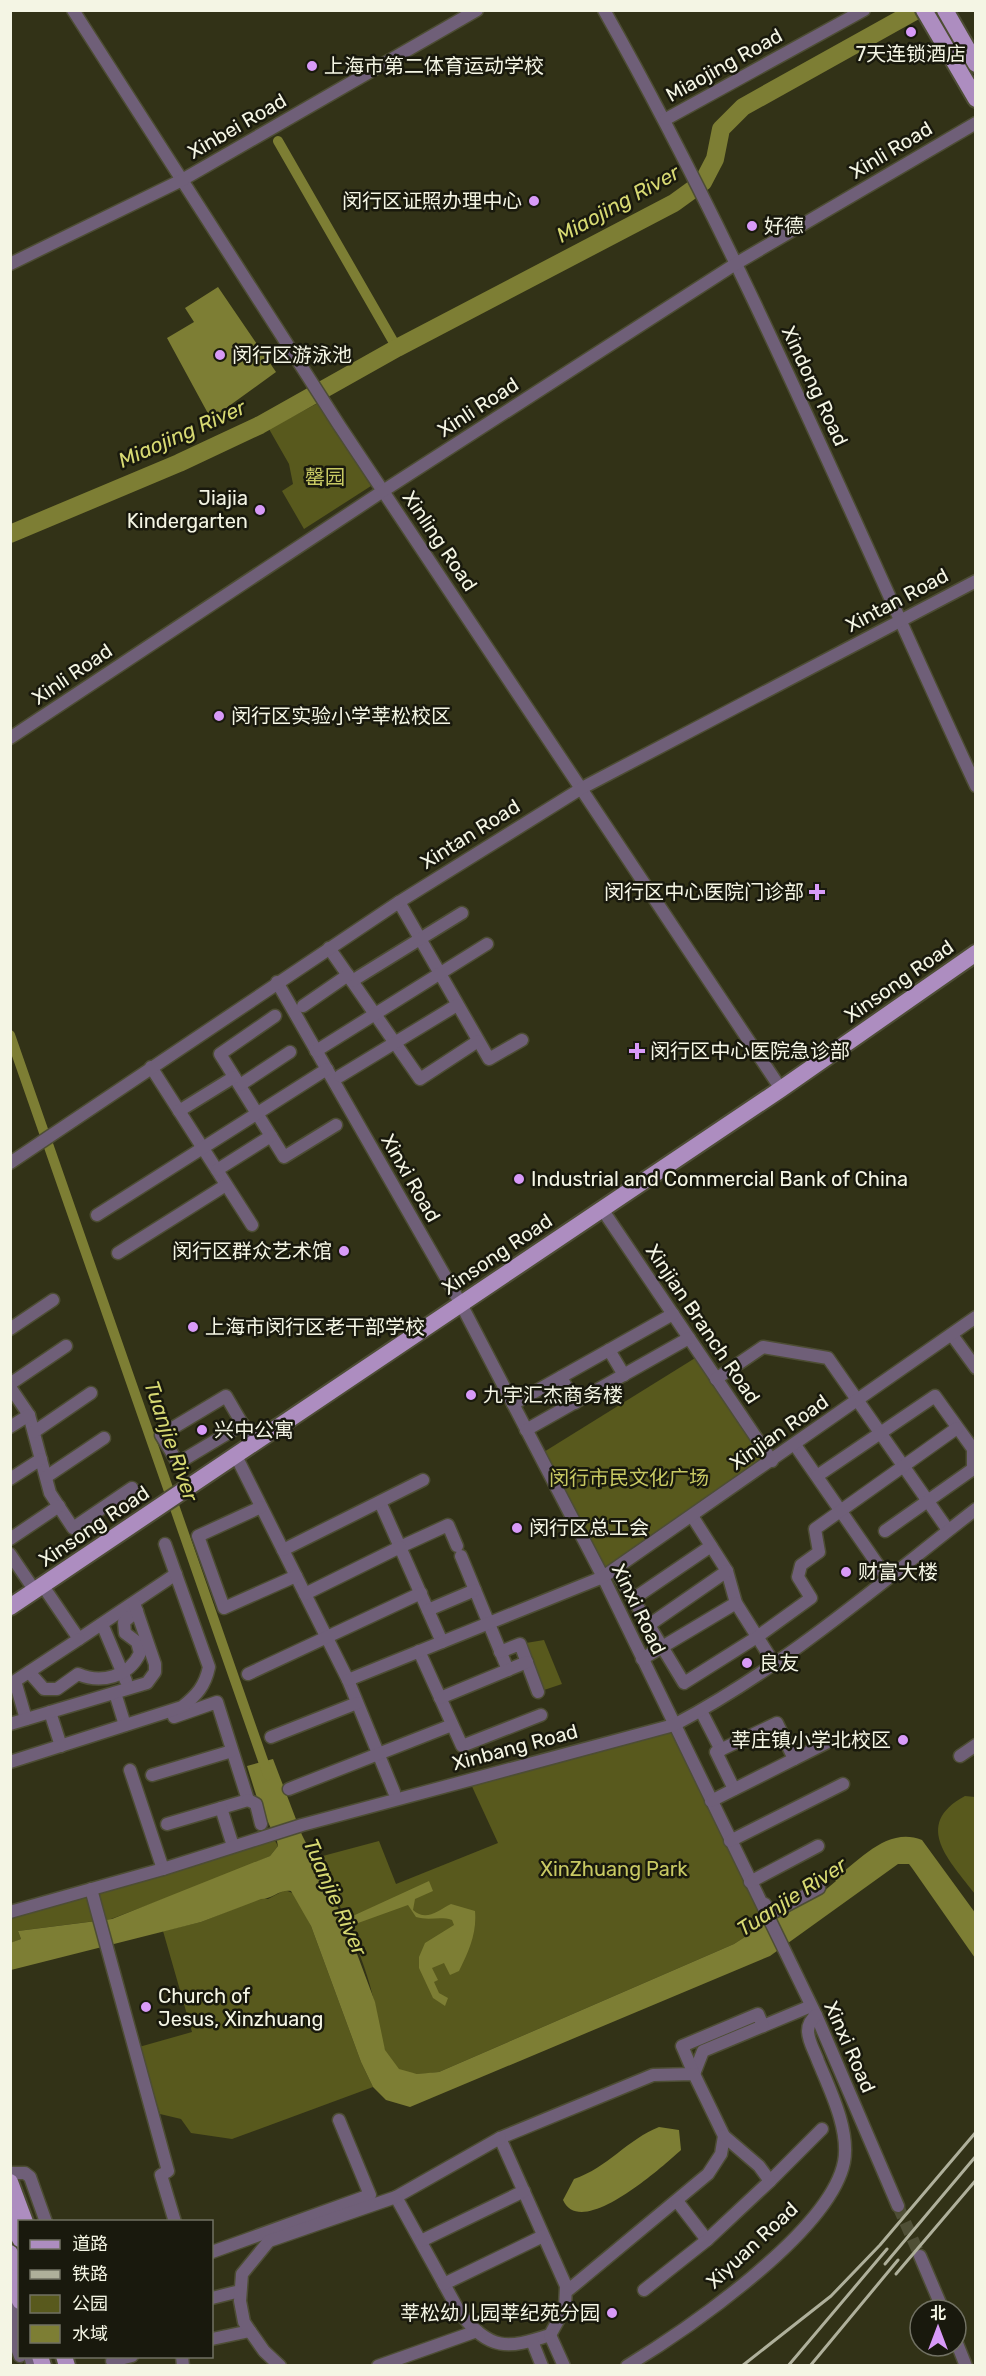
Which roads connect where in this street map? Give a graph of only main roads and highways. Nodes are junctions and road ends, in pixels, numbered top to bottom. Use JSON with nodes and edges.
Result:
{"nodes":[{"id":1,"x":945,"y":10,"type":"edge"},
{"id":2,"x":925,"y":12,"type":"edge"},
{"id":3,"x":975,"y":64,"type":"edge"},
{"id":4,"x":975,"y":99,"type":"edge"},
{"id":5,"x":975,"y":953,"type":"edge"},
{"id":6,"x":10,"y":1607,"type":"edge"},
{"id":7,"x":10,"y":2182,"type":"edge"},
{"id":8,"x":10,"y":2215,"type":"edge"},
{"id":9,"x":24,"y":2220,"type":"edge"},
{"id":10,"x":18,"y":2234,"type":"edge"},
{"id":11,"x":10,"y":2253,"type":"edge"},
{"id":12,"x":18,"y":2273,"type":"edge"},
{"id":13,"x":10,"y":2277,"type":"edge"},
{"id":14,"x":18,"y":2296,"type":"edge"}],
"edges":[{"from":1,"to":3,"type":"main road"},
{"from":2,"to":4,"type":"main road"},
{"from":5,"to":6,"type":"main road","name":"Xinsong Road"},
{"from":7,"to":9,"type":"main road"},
{"from":8,"to":10,"type":"main road"},
{"from":11,"to":12,"type":"main road"},
{"from":13,"to":14,"type":"main road"}]}
